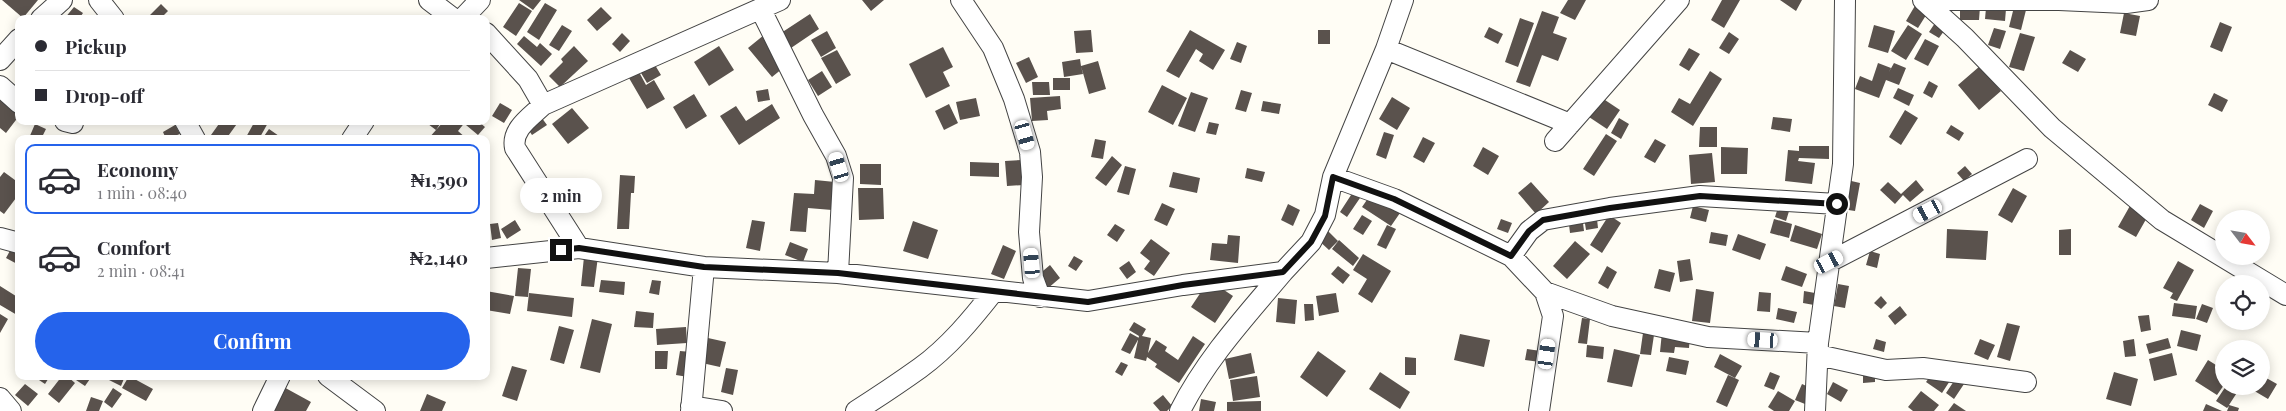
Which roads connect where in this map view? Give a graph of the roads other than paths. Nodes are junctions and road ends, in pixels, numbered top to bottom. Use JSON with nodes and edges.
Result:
{"nodes":[{"id":1,"x":62,"y":0,"type":"edge"},
{"id":2,"x":99,"y":0,"type":"edge"},
{"id":3,"x":429,"y":0,"type":"edge"},
{"id":4,"x":780,"y":0,"type":"edge"},
{"id":5,"x":961,"y":0,"type":"edge"},
{"id":6,"x":1403,"y":0,"type":"edge"},
{"id":7,"x":1679,"y":0,"type":"edge"},
{"id":8,"x":1845,"y":0,"type":"edge"},
{"id":9,"x":1923,"y":0,"type":"edge"},
{"id":10,"x":2148,"y":0,"type":"edge"},
{"id":11,"x":761,"y":10,"type":"junction"},
{"id":12,"x":468,"y":14,"type":"edge"},
{"id":13,"x":45,"y":15,"type":"edge"},
{"id":14,"x":111,"y":15,"type":"edge"},
{"id":15,"x":490,"y":37,"type":"edge"},
{"id":16,"x":15,"y":43,"type":"edge"},
{"id":17,"x":1386,"y":49,"type":"junction"},
{"id":18,"x":0,"y":60,"type":"edge"},
{"id":19,"x":0,"y":86,"type":"edge"},
{"id":20,"x":15,"y":99,"type":"edge"},
{"id":21,"x":543,"y":105,"type":"junction"},
{"id":22,"x":1570,"y":124,"type":"junction"},
{"id":23,"x":1555,"y":141,"type":"dead end"},
{"id":24,"x":2027,"y":159,"type":"dead end"},
{"id":25,"x":1333,"y":177,"type":"junction"},
{"id":26,"x":1837,"y":204,"type":"junction"},
{"id":27,"x":0,"y":238,"type":"edge"},
{"id":28,"x":15,"y":242,"type":"edge"},
{"id":29,"x":579,"y":248,"type":"junction"},
{"id":30,"x":1511,"y":256,"type":"junction"},
{"id":31,"x":490,"y":258,"type":"edge"},
{"id":32,"x":1829,"y":262,"type":"junction"},
{"id":33,"x":704,"y":267,"type":"junction"},
{"id":34,"x":1283,"y":272,"type":"junction"},
{"id":35,"x":838,"y":273,"type":"junction"},
{"id":36,"x":994,"y":291,"type":"junction"},
{"id":37,"x":1545,"y":292,"type":"junction"},
{"id":38,"x":2286,"y":294,"type":"edge"},
{"id":39,"x":1040,"y":297,"type":"junction"},
{"id":40,"x":1818,"y":349,"type":"junction"},
{"id":41,"x":278,"y":380,"type":"edge"},
{"id":42,"x":333,"y":380,"type":"edge"},
{"id":43,"x":2026,"y":382,"type":"dead end"},
{"id":44,"x":0,"y":398,"type":"edge"},
{"id":45,"x":691,"y":409,"type":"edge"},
{"id":46,"x":11,"y":411,"type":"edge"},
{"id":47,"x":263,"y":411,"type":"edge"},
{"id":48,"x":375,"y":411,"type":"edge"},
{"id":49,"x":722,"y":411,"type":"edge"},
{"id":50,"x":856,"y":411,"type":"edge"},
{"id":51,"x":1180,"y":411,"type":"edge"},
{"id":52,"x":1539,"y":411,"type":"edge"},
{"id":53,"x":1815,"y":411,"type":"edge"}],
"edges":[{"from":1,"to":13,"type":"street"},
{"from":2,"to":14,"type":"street"},
{"from":3,"to":12,"type":"street"},
{"from":4,"to":11,"type":"street"},
{"from":5,"to":39,"type":"street"},
{"from":6,"to":17,"type":"street"},
{"from":7,"to":22,"type":"street"},
{"from":8,"to":26,"type":"street"},
{"from":9,"to":10,"type":"street"},
{"from":9,"to":38,"type":"street"},
{"from":11,"to":21,"type":"street"},
{"from":11,"to":35,"type":"street"},
{"from":15,"to":21,"type":"street"},
{"from":16,"to":18,"type":"street"},
{"from":17,"to":22,"type":"street"},
{"from":17,"to":25,"type":"street"},
{"from":19,"to":20,"type":"street"},
{"from":21,"to":29,"type":"street"},
{"from":22,"to":23,"type":"street"},
{"from":24,"to":32,"type":"street"},
{"from":25,"to":30,"type":"street"},
{"from":25,"to":34,"type":"street"},
{"from":26,"to":30,"type":"street"},
{"from":26,"to":32,"type":"street"},
{"from":27,"to":28,"type":"street"},
{"from":29,"to":31,"type":"street"},
{"from":29,"to":33,"type":"street"},
{"from":30,"to":37,"type":"street"},
{"from":32,"to":40,"type":"street"},
{"from":33,"to":35,"type":"street"},
{"from":33,"to":45,"type":"street"},
{"from":34,"to":39,"type":"street"},
{"from":34,"to":51,"type":"street"},
{"from":35,"to":36,"type":"street"},
{"from":36,"to":39,"type":"street"},
{"from":36,"to":50,"type":"street"},
{"from":37,"to":40,"type":"street"},
{"from":37,"to":52,"type":"street"},
{"from":40,"to":43,"type":"street"},
{"from":40,"to":53,"type":"street"},
{"from":41,"to":47,"type":"street"},
{"from":42,"to":48,"type":"street"},
{"from":44,"to":46,"type":"street"},
{"from":45,"to":49,"type":"street"}]}
